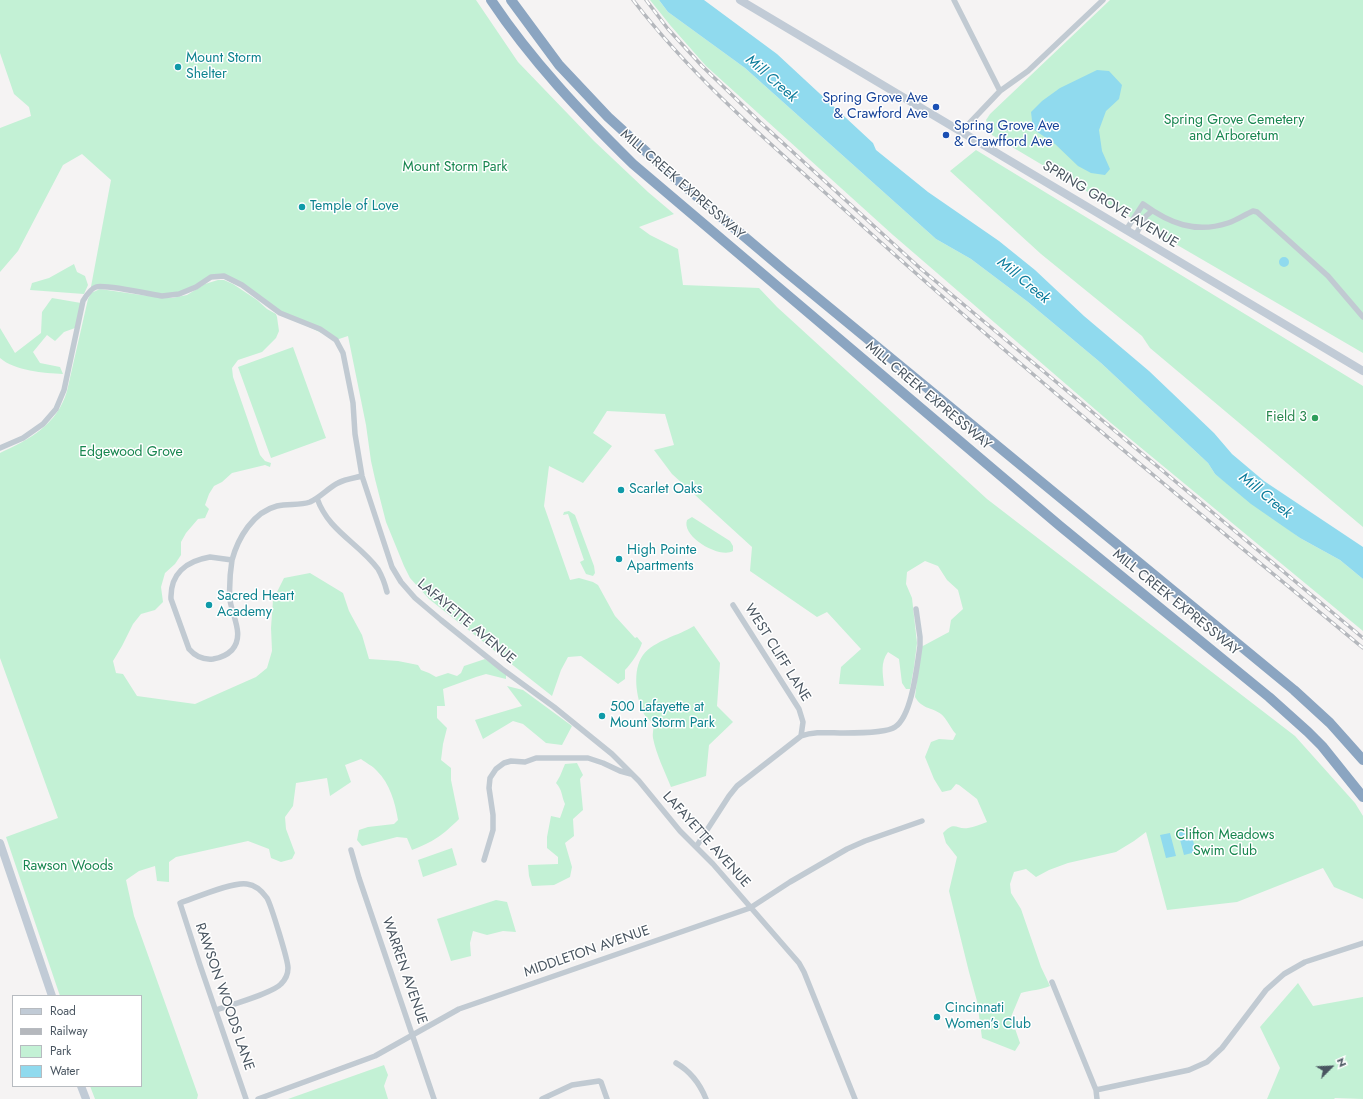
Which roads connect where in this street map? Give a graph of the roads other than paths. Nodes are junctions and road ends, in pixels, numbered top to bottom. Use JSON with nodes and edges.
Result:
{"nodes":[{"id":1,"x":490,"y":0,"type":"edge"},
{"id":2,"x":511,"y":0,"type":"edge"},
{"id":3,"x":740,"y":0,"type":"edge"},
{"id":4,"x":954,"y":0,"type":"edge"},
{"id":5,"x":1103,"y":0,"type":"edge"},
{"id":6,"x":1000,"y":91,"type":"junction"},
{"id":7,"x":962,"y":132,"type":"junction"},
{"id":8,"x":1152,"y":211,"type":"junction"},
{"id":9,"x":1126,"y":230,"type":"junction"},
{"id":10,"x":1134,"y":236,"type":"junction"},
{"id":11,"x":1363,"y":317,"type":"edge"},
{"id":12,"x":1363,"y":372,"type":"edge"},
{"id":13,"x":0,"y":448,"type":"edge"},
{"id":14,"x":362,"y":476,"type":"junction"},
{"id":15,"x":317,"y":498,"type":"junction"},
{"id":16,"x":232,"y":560,"type":"junction"},
{"id":17,"x":387,"y":592,"type":"dead end"},
{"id":18,"x":733,"y":605,"type":"dead end"},
{"id":19,"x":916,"y":609,"type":"dead end"},
{"id":20,"x":801,"y":736,"type":"junction"},
{"id":21,"x":1363,"y":760,"type":"edge"},
{"id":22,"x":632,"y":774,"type":"junction"},
{"id":23,"x":1363,"y":796,"type":"edge"},
{"id":24,"x":922,"y":821,"type":"dead end"},
{"id":25,"x":0,"y":843,"type":"edge"},
{"id":26,"x":696,"y":846,"type":"junction"},
{"id":27,"x":351,"y":850,"type":"dead end"},
{"id":28,"x":484,"y":860,"type":"dead end"},
{"id":29,"x":750,"y":908,"type":"junction"},
{"id":30,"x":1363,"y":943,"type":"edge"},
{"id":31,"x":1052,"y":982,"type":"dead end"},
{"id":32,"x":52,"y":995,"type":"edge"},
{"id":33,"x":216,"y":1010,"type":"junction"},
{"id":34,"x":412,"y":1034,"type":"junction"},
{"id":35,"x":676,"y":1063,"type":"dead end"},
{"id":36,"x":82,"y":1087,"type":"edge"},
{"id":37,"x":1096,"y":1090,"type":"junction"},
{"id":38,"x":86,"y":1099,"type":"edge"},
{"id":39,"x":246,"y":1099,"type":"edge"},
{"id":40,"x":258,"y":1099,"type":"edge"},
{"id":41,"x":434,"y":1099,"type":"edge"},
{"id":42,"x":542,"y":1099,"type":"edge"},
{"id":43,"x":607,"y":1099,"type":"edge"},
{"id":44,"x":706,"y":1099,"type":"edge"},
{"id":45,"x":855,"y":1099,"type":"edge"},
{"id":46,"x":1097,"y":1099,"type":"edge"}],
"edges":[{"from":1,"to":23,"type":"highway","name":"MILL CREEK EXPRESSWAY"},
{"from":2,"to":21,"type":"highway","name":"MILL CREEK EXPRESSWAY"},
{"from":3,"to":7,"type":"main road","name":"SPRING GROVE AVENUE"},
{"from":4,"to":6,"type":"street"},
{"from":5,"to":6,"type":"street"},
{"from":6,"to":7,"type":"street"},
{"from":7,"to":9,"type":"main road","name":"SPRING GROVE AVENUE"},
{"from":8,"to":9,"type":"street"},
{"from":8,"to":10,"type":"street"},
{"from":8,"to":11,"type":"street"},
{"from":9,"to":10,"type":"main road","name":"SPRING GROVE AVENUE"},
{"from":10,"to":12,"type":"main road","name":"SPRING GROVE AVENUE"},
{"from":13,"to":14,"type":"street","name":"LAFAYETTE AVENUE"},
{"from":14,"to":15,"type":"street"},
{"from":14,"to":22,"type":"street","name":"LAFAYETTE AVENUE"},
{"from":15,"to":16,"type":"street"},
{"from":15,"to":17,"type":"street"},
{"from":16,"to":16,"type":"street"},
{"from":18,"to":20,"type":"street","name":"WEST CLIFF LANE"},
{"from":19,"to":20,"type":"street"},
{"from":20,"to":26,"type":"street"},
{"from":22,"to":26,"type":"street","name":"LAFAYETTE AVENUE"},
{"from":22,"to":28,"type":"street"},
{"from":24,"to":29,"type":"street","name":"MIDDLETON AVENUE"},
{"from":25,"to":32,"type":"main road"},
{"from":26,"to":29,"type":"street","name":"LAFAYETTE AVENUE"},
{"from":27,"to":34,"type":"street","name":"WARREN AVENUE"},
{"from":29,"to":34,"type":"street","name":"MIDDLETON AVENUE"},
{"from":29,"to":45,"type":"street","name":"LAFAYETTE AVENUE"},
{"from":30,"to":37,"type":"street"},
{"from":31,"to":37,"type":"street"},
{"from":33,"to":33,"type":"street","name":"RAWSON WOODS LANE"},
{"from":33,"to":39,"type":"street","name":"RAWSON WOODS LANE"},
{"from":34,"to":40,"type":"street","name":"MIDDLETON AVENUE"},
{"from":34,"to":41,"type":"street","name":"WARREN AVENUE"},
{"from":35,"to":44,"type":"street"},
{"from":36,"to":38,"type":"main road"},
{"from":37,"to":46,"type":"street"},
{"from":42,"to":43,"type":"street"}]}
